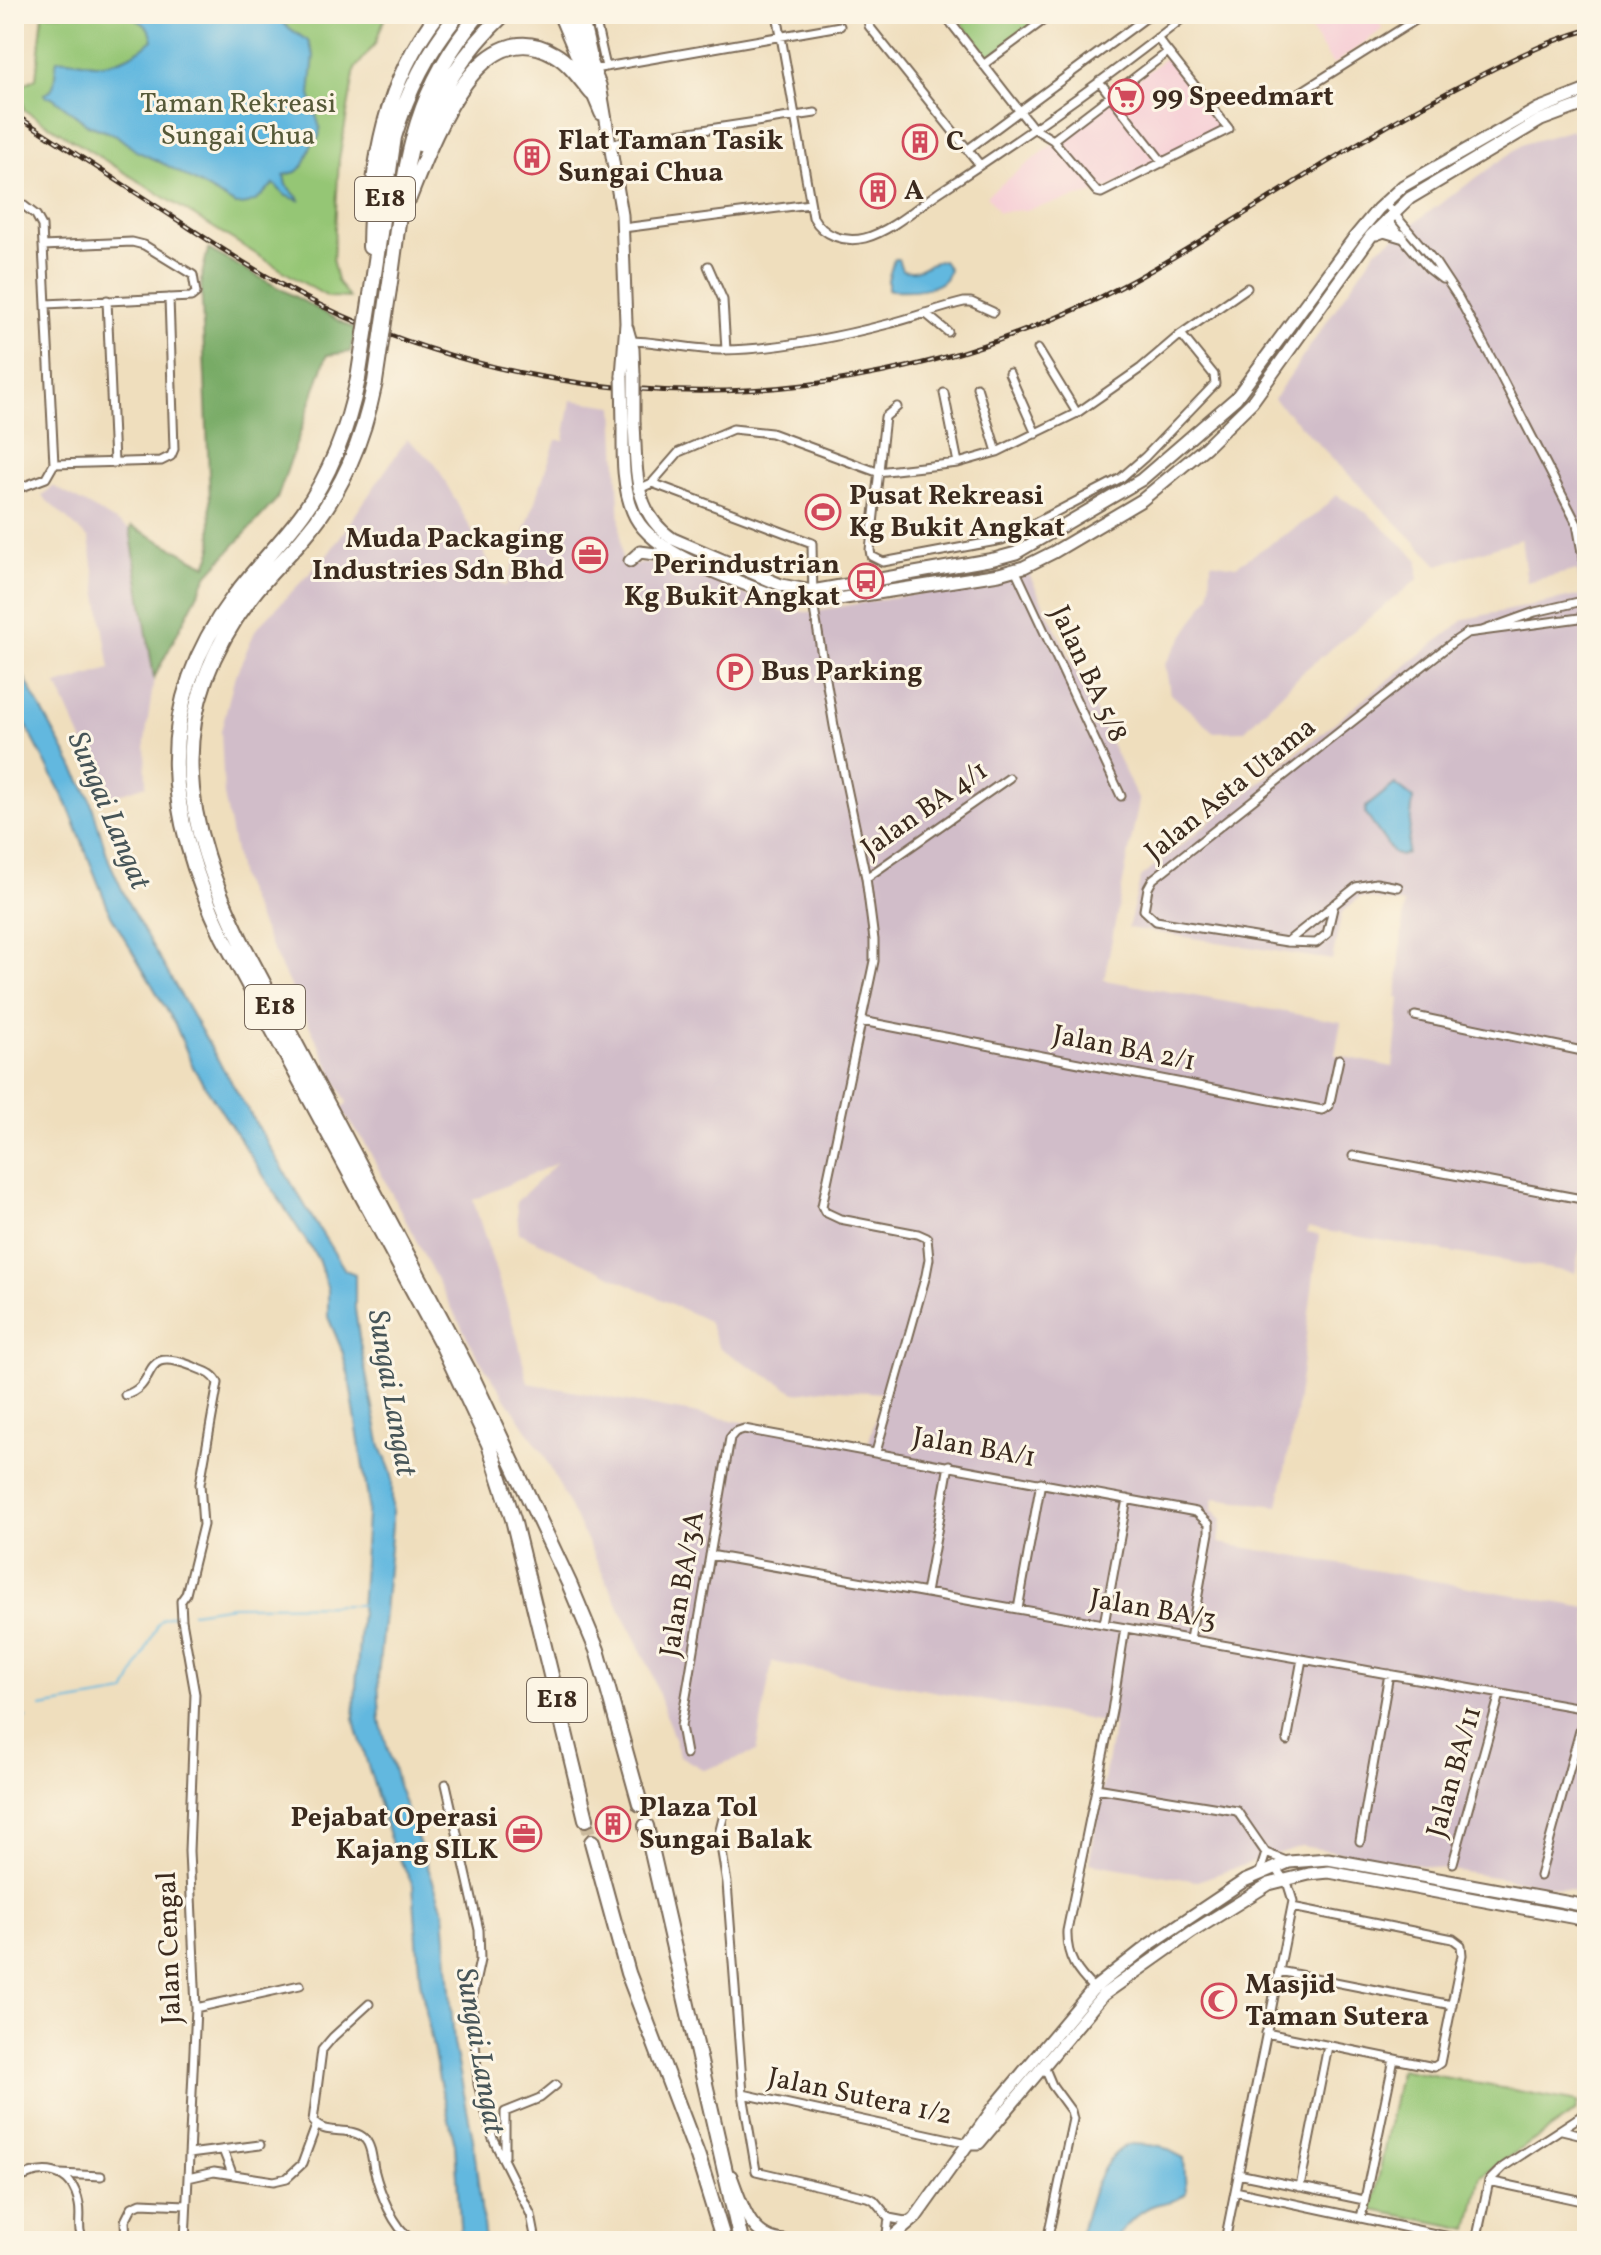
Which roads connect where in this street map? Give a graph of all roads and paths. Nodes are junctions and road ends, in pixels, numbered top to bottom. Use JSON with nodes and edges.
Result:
{"nodes":[{"id":1,"x":438,"y":14,"type":"edge"},
{"id":2,"x":458,"y":14,"type":"edge"},
{"id":3,"x":479,"y":14,"type":"edge"},
{"id":4,"x":504,"y":14,"type":"edge"},
{"id":5,"x":559,"y":14,"type":"edge"},
{"id":6,"x":571,"y":14,"type":"edge"},
{"id":7,"x":580,"y":14,"type":"edge"},
{"id":8,"x":594,"y":14,"type":"edge"},
{"id":9,"x":777,"y":14,"type":"edge"},
{"id":10,"x":868,"y":14,"type":"edge"},
{"id":11,"x":944,"y":14,"type":"edge"},
{"id":12,"x":1052,"y":14,"type":"edge"},
{"id":13,"x":1151,"y":14,"type":"edge"},
{"id":14,"x":1188,"y":14,"type":"edge"},
{"id":15,"x":1425,"y":14,"type":"edge"},
{"id":16,"x":840,"y":26,"type":"dead end"},
{"id":17,"x":781,"y":36,"type":"junction"},
{"id":18,"x":1157,"y":38,"type":"junction"},
{"id":19,"x":1168,"y":52,"type":"junction"},
{"id":20,"x":597,"y":65,"type":"junction"},
{"id":21,"x":983,"y":65,"type":"junction"},
{"id":22,"x":1099,"y":81,"type":"junction"},
{"id":23,"x":1587,"y":90,"type":"edge"},
{"id":24,"x":592,"y":93,"type":"junction"},
{"id":25,"x":1110,"y":96,"type":"junction"},
{"id":26,"x":1293,"y":97,"type":"dead end"},
{"id":27,"x":1587,"y":103,"type":"edge"},
{"id":28,"x":815,"y":113,"type":"dead end"},
{"id":29,"x":1020,"y":113,"type":"junction"},
{"id":30,"x":795,"y":116,"type":"junction"},
{"id":31,"x":607,"y":126,"type":"junction"},
{"id":32,"x":1033,"y":128,"type":"junction"},
{"id":33,"x":1053,"y":140,"type":"junction"},
{"id":34,"x":611,"y":144,"type":"junction"},
{"id":35,"x":967,"y":150,"type":"junction"},
{"id":36,"x":1163,"y":163,"type":"junction"},
{"id":37,"x":980,"y":165,"type":"junction"},
{"id":38,"x":14,"y":198,"type":"edge"},
{"id":39,"x":409,"y":198,"type":"junction"},
{"id":40,"x":810,"y":204,"type":"junction"},
{"id":41,"x":1382,"y":206,"type":"junction"},
{"id":42,"x":1391,"y":217,"type":"junction"},
{"id":43,"x":623,"y":228,"type":"junction"},
{"id":44,"x":398,"y":229,"type":"junction"},
{"id":45,"x":1371,"y":236,"type":"junction"},
{"id":46,"x":1401,"y":236,"type":"junction"},
{"id":47,"x":43,"y":246,"type":"junction"},
{"id":48,"x":708,"y":266,"type":"dead end"},
{"id":49,"x":1450,"y":286,"type":"junction"},
{"id":50,"x":1247,"y":288,"type":"dead end"},
{"id":51,"x":372,"y":291,"type":"junction"},
{"id":52,"x":169,"y":298,"type":"junction"},
{"id":53,"x":107,"y":300,"type":"junction"},
{"id":54,"x":46,"y":304,"type":"junction"},
{"id":55,"x":993,"y":312,"type":"dead end"},
{"id":56,"x":925,"y":313,"type":"junction"},
{"id":57,"x":626,"y":323,"type":"junction"},
{"id":58,"x":948,"y":332,"type":"dead end"},
{"id":59,"x":1181,"y":334,"type":"junction"},
{"id":60,"x":632,"y":341,"type":"junction"},
{"id":61,"x":1038,"y":349,"type":"dead end"},
{"id":62,"x":726,"y":350,"type":"junction"},
{"id":63,"x":1009,"y":373,"type":"dead end"},
{"id":64,"x":628,"y":376,"type":"junction"},
{"id":65,"x":977,"y":387,"type":"dead end"},
{"id":66,"x":944,"y":393,"type":"dead end"},
{"id":67,"x":897,"y":407,"type":"dead end"},
{"id":68,"x":1077,"y":413,"type":"junction"},
{"id":69,"x":1036,"y":434,"type":"junction"},
{"id":70,"x":997,"y":452,"type":"junction"},
{"id":71,"x":114,"y":463,"type":"junction"},
{"id":72,"x":958,"y":463,"type":"junction"},
{"id":73,"x":54,"y":468,"type":"junction"},
{"id":74,"x":877,"y":472,"type":"junction"},
{"id":75,"x":652,"y":483,"type":"junction"},
{"id":76,"x":14,"y":490,"type":"edge"},
{"id":77,"x":633,"y":490,"type":"junction"},
{"id":78,"x":680,"y":556,"type":"junction"},
{"id":79,"x":921,"y":556,"type":"junction"},
{"id":80,"x":630,"y":561,"type":"dead end"},
{"id":81,"x":1015,"y":569,"type":"junction"},
{"id":82,"x":924,"y":571,"type":"junction"},
{"id":83,"x":1587,"y":581,"type":"edge"},
{"id":84,"x":812,"y":597,"type":"junction"},
{"id":85,"x":1587,"y":600,"type":"edge"},
{"id":86,"x":1587,"y":617,"type":"edge"},
{"id":87,"x":1482,"y":631,"type":"junction"},
{"id":88,"x":1009,"y":778,"type":"dead end"},
{"id":89,"x":1121,"y":796,"type":"dead end"},
{"id":90,"x":866,"y":878,"type":"junction"},
{"id":91,"x":1398,"y":887,"type":"dead end"},
{"id":92,"x":1334,"y":904,"type":"junction"},
{"id":93,"x":1287,"y":942,"type":"junction"},
{"id":94,"x":1415,"y":1016,"type":"dead end"},
{"id":95,"x":862,"y":1021,"type":"junction"},
{"id":96,"x":14,"y":1033,"type":"edge"},
{"id":97,"x":1587,"y":1052,"type":"edge"},
{"id":98,"x":14,"y":1056,"type":"edge"},
{"id":99,"x":1339,"y":1059,"type":"dead end"},
{"id":100,"x":1353,"y":1156,"type":"dead end"},
{"id":101,"x":1587,"y":1200,"type":"edge"},
{"id":102,"x":125,"y":1395,"type":"dead end"},
{"id":103,"x":744,"y":1429,"type":"joint"},
{"id":104,"x":876,"y":1452,"type":"junction"},
{"id":105,"x":949,"y":1465,"type":"junction"},
{"id":106,"x":1041,"y":1482,"type":"junction"},
{"id":107,"x":1127,"y":1499,"type":"junction"},
{"id":108,"x":710,"y":1555,"type":"junction"},
{"id":109,"x":926,"y":1593,"type":"junction"},
{"id":110,"x":1018,"y":1609,"type":"junction"},
{"id":111,"x":1104,"y":1624,"type":"junction"},
{"id":112,"x":1125,"y":1628,"type":"junction"},
{"id":113,"x":1190,"y":1639,"type":"junction"},
{"id":114,"x":1302,"y":1659,"type":"junction"},
{"id":115,"x":1389,"y":1674,"type":"junction"},
{"id":116,"x":1500,"y":1694,"type":"junction"},
{"id":117,"x":1587,"y":1709,"type":"edge"},
{"id":118,"x":1287,"y":1741,"type":"dead end"},
{"id":119,"x":686,"y":1754,"type":"dead end"},
{"id":120,"x":446,"y":1784,"type":"dead end"},
{"id":121,"x":1096,"y":1788,"type":"junction"},
{"id":122,"x":640,"y":1804,"type":"dead end"},
{"id":123,"x":723,"y":1818,"type":"dead end"},
{"id":124,"x":586,"y":1819,"type":"tunnel mouth"},
{"id":125,"x":646,"y":1826,"type":"dead end"},
{"id":126,"x":1360,"y":1841,"type":"dead end"},
{"id":127,"x":592,"y":1842,"type":"tunnel mouth"},
{"id":128,"x":1266,"y":1853,"type":"junction"},
{"id":129,"x":1289,"y":1862,"type":"junction"},
{"id":130,"x":1453,"y":1863,"type":"dead end"},
{"id":131,"x":1275,"y":1867,"type":"junction"},
{"id":132,"x":1259,"y":1875,"type":"junction"},
{"id":133,"x":1540,"y":1876,"type":"dead end"},
{"id":134,"x":1284,"y":1880,"type":"junction"},
{"id":135,"x":1587,"y":1906,"type":"edge"},
{"id":136,"x":1292,"y":1907,"type":"junction"},
{"id":137,"x":1587,"y":1920,"type":"edge"},
{"id":138,"x":1279,"y":1971,"type":"junction"},
{"id":139,"x":300,"y":1985,"type":"dead end"},
{"id":140,"x":1098,"y":1992,"type":"junction"},
{"id":141,"x":369,"y":2004,"type":"dead end"},
{"id":142,"x":1452,"y":2005,"type":"junction"},
{"id":143,"x":196,"y":2008,"type":"junction"},
{"id":144,"x":1266,"y":2033,"type":"junction"},
{"id":145,"x":1328,"y":2046,"type":"junction"},
{"id":146,"x":1394,"y":2059,"type":"junction"},
{"id":147,"x":1044,"y":2066,"type":"junction"},
{"id":148,"x":1030,"y":2083,"type":"junction"},
{"id":149,"x":556,"y":2085,"type":"dead end"},
{"id":150,"x":1052,"y":2085,"type":"junction"},
{"id":151,"x":743,"y":2094,"type":"junction"},
{"id":152,"x":1587,"y":2112,"type":"edge"},
{"id":153,"x":316,"y":2126,"type":"junction"},
{"id":154,"x":1562,"y":2130,"type":"junction"},
{"id":155,"x":716,"y":2134,"type":"junction"},
{"id":156,"x":1587,"y":2136,"type":"edge"},
{"id":157,"x":968,"y":2143,"type":"junction"},
{"id":158,"x":260,"y":2145,"type":"dead end"},
{"id":159,"x":223,"y":2150,"type":"junction"},
{"id":160,"x":189,"y":2154,"type":"junction"},
{"id":161,"x":505,"y":2156,"type":"dead end"},
{"id":162,"x":232,"y":2173,"type":"junction"},
{"id":163,"x":60,"y":2174,"type":"junction"},
{"id":164,"x":1238,"y":2174,"type":"junction"},
{"id":165,"x":101,"y":2176,"type":"dead end"},
{"id":166,"x":188,"y":2178,"type":"junction"},
{"id":167,"x":14,"y":2181,"type":"edge"},
{"id":168,"x":1489,"y":2181,"type":"junction"},
{"id":169,"x":1300,"y":2187,"type":"junction"},
{"id":170,"x":1235,"y":2191,"type":"junction"},
{"id":171,"x":1364,"y":2200,"type":"junction"},
{"id":172,"x":1587,"y":2202,"type":"edge"},
{"id":173,"x":186,"y":2205,"type":"junction"},
{"id":174,"x":889,"y":2218,"type":"junction"},
{"id":175,"x":915,"y":2218,"type":"junction"},
{"id":176,"x":1361,"y":2218,"type":"junction"},
{"id":177,"x":185,"y":2238,"type":"edge"},
{"id":178,"x":84,"y":2241,"type":"edge"},
{"id":179,"x":125,"y":2241,"type":"edge"},
{"id":180,"x":413,"y":2241,"type":"edge"},
{"id":181,"x":536,"y":2241,"type":"edge"},
{"id":182,"x":724,"y":2241,"type":"edge"},
{"id":183,"x":741,"y":2241,"type":"edge"},
{"id":184,"x":785,"y":2241,"type":"edge"},
{"id":185,"x":887,"y":2241,"type":"edge"},
{"id":186,"x":1047,"y":2241,"type":"edge"},
{"id":187,"x":1225,"y":2241,"type":"edge"},
{"id":188,"x":1468,"y":2241,"type":"edge"},
{"id":189,"x":1476,"y":2241,"type":"edge"}],
"edges":[{"from":1,"to":51,"type":"highway"},
{"from":2,"to":51,"type":"highway","number":"E18"},
{"from":3,"to":44,"type":"highway","number":"E18"},
{"from":4,"to":39,"type":"highway"},
{"from":5,"to":24,"type":"street"},
{"from":6,"to":20,"type":"street"},
{"from":7,"to":20,"type":"highway"},
{"from":8,"to":20,"type":"street"},
{"from":9,"to":17,"type":"street"},
{"from":10,"to":35,"type":"street"},
{"from":11,"to":21,"type":"street"},
{"from":12,"to":21,"type":"street"},
{"from":13,"to":29,"type":"street"},
{"from":14,"to":18,"type":"street"},
{"from":15,"to":26,"type":"street"},
{"from":16,"to":17,"type":"street"},
{"from":17,"to":20,"type":"street"},
{"from":17,"to":30,"type":"street"},
{"from":18,"to":19,"type":"street"},
{"from":18,"to":22,"type":"street"},
{"from":19,"to":25,"type":"street"},
{"from":19,"to":36,"type":"street"},
{"from":20,"to":31,"type":"street"},
{"from":21,"to":29,"type":"street"},
{"from":22,"to":25,"type":"street"},
{"from":22,"to":32,"type":"street"},
{"from":23,"to":41,"type":"street"},
{"from":24,"to":31,"type":"street"},
{"from":24,"to":39,"type":"highway"},
{"from":25,"to":33,"type":"street"},
{"from":25,"to":36,"type":"street"},
{"from":27,"to":42,"type":"street"},
{"from":28,"to":30,"type":"street"},
{"from":29,"to":32,"type":"street"},
{"from":29,"to":35,"type":"street"},
{"from":30,"to":34,"type":"street"},
{"from":30,"to":40,"type":"street"},
{"from":31,"to":34,"type":"street"},
{"from":32,"to":33,"type":"street"},
{"from":32,"to":37,"type":"street"},
{"from":33,"to":36,"type":"street"},
{"from":34,"to":43,"type":"street"},
{"from":35,"to":37,"type":"street"},
{"from":37,"to":40,"type":"street"},
{"from":38,"to":47,"type":"street"},
{"from":39,"to":44,"type":"highway"},
{"from":40,"to":43,"type":"street"},
{"from":41,"to":42,"type":"street"},
{"from":41,"to":82,"type":"street"},
{"from":42,"to":45,"type":"street"},
{"from":42,"to":46,"type":"street"},
{"from":42,"to":49,"type":"street"},
{"from":43,"to":57,"type":"street"},
{"from":44,"to":122,"type":"highway","number":"E18","bridge":true},
{"from":45,"to":46,"type":"street"},
{"from":45,"to":81,"type":"street"},
{"from":46,"to":49,"type":"street"},
{"from":47,"to":52,"type":"street"},
{"from":47,"to":54,"type":"street"},
{"from":48,"to":62,"type":"street"},
{"from":49,"to":83,"type":"street"},
{"from":50,"to":59,"type":"street"},
{"from":51,"to":124,"type":"highway","number":"E18","bridge":true},
{"from":52,"to":53,"type":"street"},
{"from":52,"to":71,"type":"street"},
{"from":53,"to":54,"type":"street"},
{"from":53,"to":71,"type":"street"},
{"from":54,"to":73,"type":"street"},
{"from":55,"to":56,"type":"street"},
{"from":56,"to":58,"type":"street"},
{"from":56,"to":62,"type":"street"},
{"from":57,"to":60,"type":"street"},
{"from":57,"to":64,"type":"street"},
{"from":59,"to":68,"type":"street"},
{"from":59,"to":79,"type":"street"},
{"from":60,"to":62,"type":"street"},
{"from":60,"to":64,"type":"street"},
{"from":61,"to":68,"type":"street"},
{"from":63,"to":69,"type":"street"},
{"from":64,"to":77,"type":"street","bridge":true},
{"from":65,"to":70,"type":"street"},
{"from":66,"to":72,"type":"street"},
{"from":67,"to":74,"type":"street"},
{"from":68,"to":69,"type":"street"},
{"from":69,"to":70,"type":"street"},
{"from":70,"to":72,"type":"street"},
{"from":71,"to":73,"type":"street"},
{"from":72,"to":74,"type":"street"},
{"from":73,"to":76,"type":"street"},
{"from":74,"to":75,"type":"street"},
{"from":74,"to":79,"type":"street"},
{"from":75,"to":77,"type":"street"},
{"from":75,"to":84,"type":"street"},
{"from":77,"to":78,"type":"street"},
{"from":77,"to":84,"type":"street"},
{"from":78,"to":80,"type":"street"},
{"from":78,"to":84,"type":"street"},
{"from":79,"to":82,"type":"street"},
{"from":81,"to":84,"type":"street"},
{"from":81,"to":89,"type":"street","name":"Jalan BA 5/8"},
{"from":82,"to":84,"type":"street"},
{"from":84,"to":90,"type":"street"},
{"from":85,"to":87,"type":"street","name":"Jalan Asta Utama"},
{"from":86,"to":87,"type":"street","name":"Jalan Asta Utama"},
{"from":87,"to":93,"type":"street","name":"Jalan Asta Utama"},
{"from":88,"to":90,"type":"street","name":"Jalan BA 4/1"},
{"from":90,"to":95,"type":"street"},
{"from":91,"to":92,"type":"street"},
{"from":92,"to":93,"type":"street"},
{"from":92,"to":93,"type":"street","name":"Jalan Asta Utama"},
{"from":94,"to":97,"type":"street"},
{"from":95,"to":99,"type":"street","name":"Jalan BA 2/1"},
{"from":95,"to":104,"type":"street"},
{"from":96,"to":98,"type":"street"},
{"from":100,"to":101,"type":"street"},
{"from":102,"to":143,"type":"street","name":"Jalan Cengal"},
{"from":103,"to":104,"type":"street","name":"Jalan BA/1"},
{"from":103,"to":108,"type":"street","name":"Jalan BA/3A"},
{"from":104,"to":105,"type":"street","name":"Jalan BA/1"},
{"from":105,"to":106,"type":"street","name":"Jalan BA/1"},
{"from":105,"to":109,"type":"street"},
{"from":106,"to":107,"type":"street","name":"Jalan BA/1"},
{"from":106,"to":110,"type":"street"},
{"from":107,"to":111,"type":"street"},
{"from":107,"to":113,"type":"street","name":"Jalan BA/1"},
{"from":108,"to":109,"type":"street","name":"Jalan BA/3"},
{"from":108,"to":119,"type":"street","name":"Jalan BA/3A"},
{"from":109,"to":110,"type":"street","name":"Jalan BA/3"},
{"from":110,"to":111,"type":"street","name":"Jalan BA/3"},
{"from":111,"to":112,"type":"street","name":"Jalan BA/3"},
{"from":112,"to":113,"type":"street","name":"Jalan BA/3"},
{"from":112,"to":121,"type":"street"},
{"from":113,"to":114,"type":"street","name":"Jalan BA/3"},
{"from":114,"to":115,"type":"street","name":"Jalan BA/3"},
{"from":114,"to":118,"type":"street"},
{"from":115,"to":116,"type":"street","name":"Jalan BA/3"},
{"from":115,"to":126,"type":"street"},
{"from":116,"to":117,"type":"street","name":"Jalan BA/3"},
{"from":116,"to":130,"type":"street","name":"Jalan BA/11"},
{"from":117,"to":133,"type":"street"},
{"from":120,"to":181,"type":"street"},
{"from":121,"to":128,"type":"street"},
{"from":121,"to":140,"type":"street"},
{"from":123,"to":151,"type":"street"},
{"from":125,"to":155,"type":"highway"},
{"from":127,"to":182,"type":"highway"},
{"from":128,"to":129,"type":"street"},
{"from":128,"to":132,"type":"street"},
{"from":129,"to":131,"type":"street"},
{"from":129,"to":135,"type":"street"},
{"from":131,"to":132,"type":"street"},
{"from":131,"to":134,"type":"street"},
{"from":132,"to":140,"type":"street"},
{"from":134,"to":136,"type":"street"},
{"from":134,"to":137,"type":"street"},
{"from":134,"to":140,"type":"street"},
{"from":136,"to":138,"type":"street"},
{"from":136,"to":142,"type":"street"},
{"from":138,"to":142,"type":"street"},
{"from":138,"to":144,"type":"street"},
{"from":139,"to":143,"type":"street"},
{"from":140,"to":147,"type":"street"},
{"from":140,"to":157,"type":"street"},
{"from":141,"to":153,"type":"street"},
{"from":142,"to":146,"type":"street"},
{"from":143,"to":160,"type":"street","name":"Jalan Cengal"},
{"from":144,"to":145,"type":"street"},
{"from":144,"to":164,"type":"street"},
{"from":145,"to":146,"type":"street"},
{"from":145,"to":169,"type":"street"},
{"from":146,"to":171,"type":"street"},
{"from":147,"to":148,"type":"street"},
{"from":147,"to":150,"type":"street"},
{"from":148,"to":150,"type":"street"},
{"from":148,"to":157,"type":"street"},
{"from":149,"to":161,"type":"street"},
{"from":150,"to":186,"type":"street"},
{"from":151,"to":157,"type":"street","name":"Jalan Sutera 1/2"},
{"from":151,"to":174,"type":"street"},
{"from":152,"to":154,"type":"street"},
{"from":153,"to":162,"type":"street"},
{"from":153,"to":180,"type":"street"},
{"from":154,"to":156,"type":"street"},
{"from":154,"to":168,"type":"street"},
{"from":155,"to":183,"type":"highway"},
{"from":155,"to":184,"type":"street"},
{"from":157,"to":175,"type":"street"},
{"from":158,"to":159,"type":"street"},
{"from":159,"to":160,"type":"street"},
{"from":159,"to":162,"type":"street"},
{"from":160,"to":166,"type":"street","name":"Jalan Cengal"},
{"from":162,"to":166,"type":"street"},
{"from":163,"to":165,"type":"street"},
{"from":163,"to":167,"type":"street"},
{"from":163,"to":178,"type":"street"},
{"from":164,"to":169,"type":"street"},
{"from":164,"to":170,"type":"street"},
{"from":166,"to":173,"type":"street","name":"Jalan Cengal"},
{"from":168,"to":172,"type":"street"},
{"from":168,"to":189,"type":"street"},
{"from":169,"to":171,"type":"street"},
{"from":170,"to":176,"type":"street"},
{"from":170,"to":187,"type":"street"},
{"from":171,"to":176,"type":"street"},
{"from":173,"to":177,"type":"street","name":"Jalan Cengal"},
{"from":173,"to":179,"type":"street"},
{"from":174,"to":175,"type":"street"},
{"from":174,"to":185,"type":"street"},
{"from":175,"to":185,"type":"street"},
{"from":176,"to":188,"type":"street"},
{"from":177,"to":179,"type":"street"}]}
